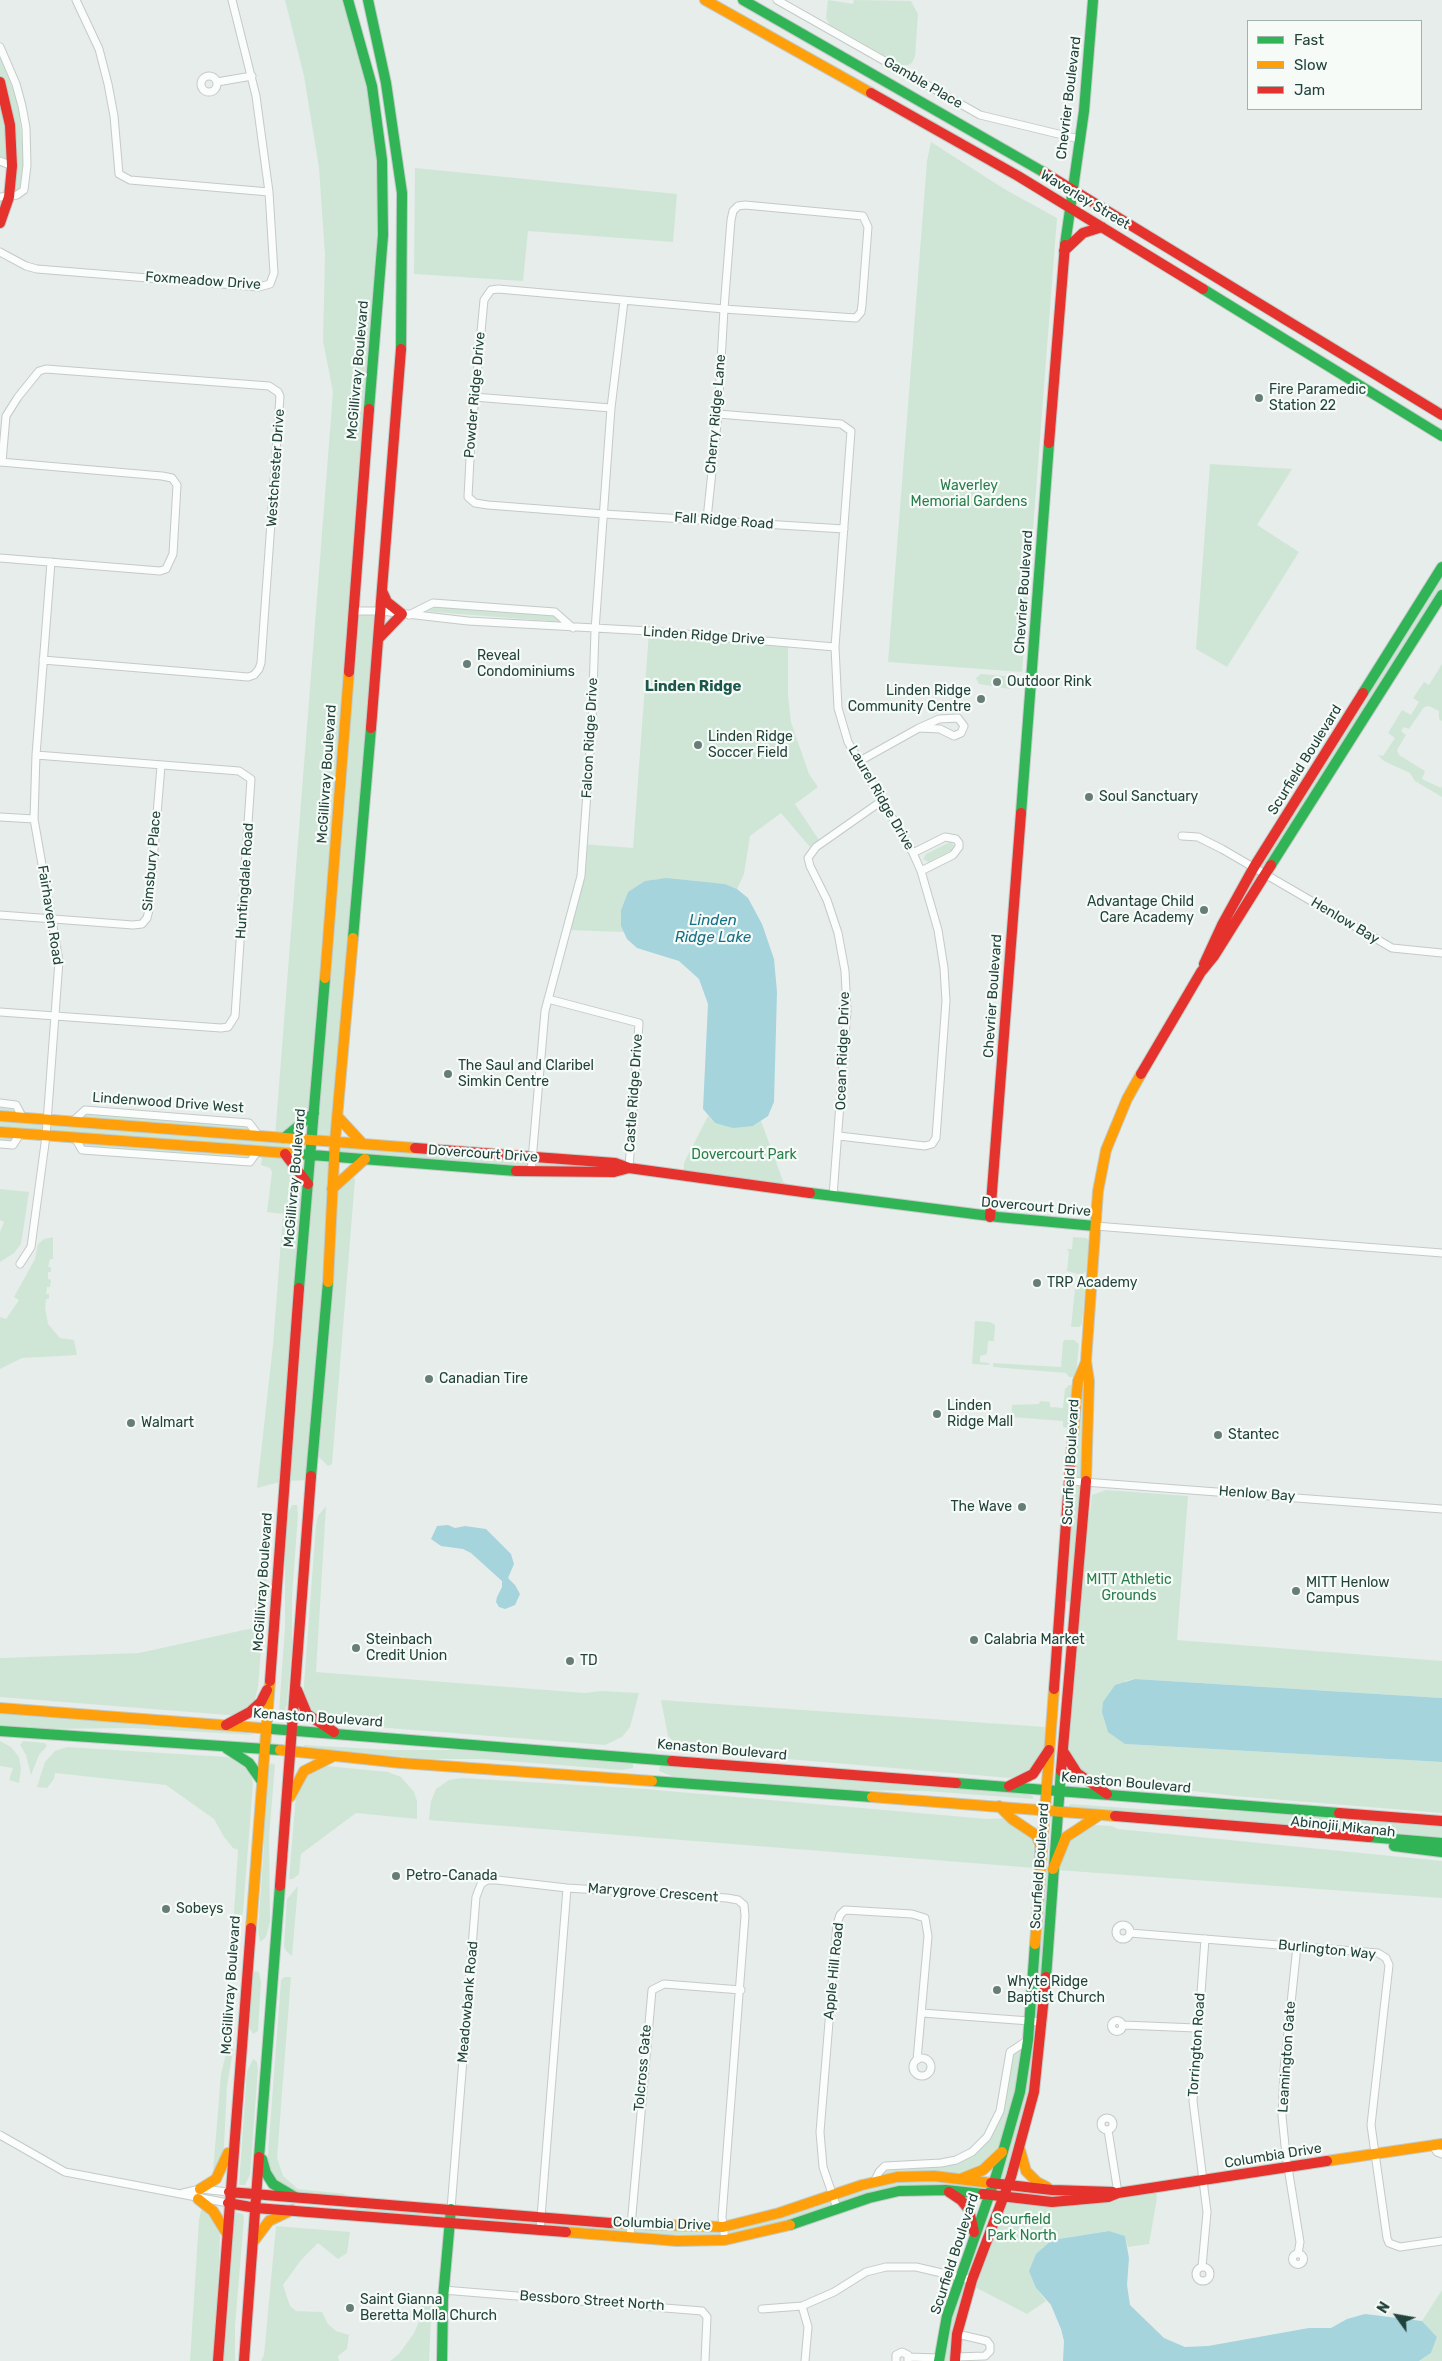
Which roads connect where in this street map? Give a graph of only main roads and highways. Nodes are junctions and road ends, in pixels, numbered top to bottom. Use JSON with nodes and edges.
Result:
{"nodes":[{"id":1,"x":348,"y":0,"type":"edge"},
{"id":2,"x":368,"y":0,"type":"edge"},
{"id":3,"x":705,"y":0,"type":"edge"},
{"id":4,"x":743,"y":0,"type":"edge"},
{"id":5,"x":1093,"y":0,"type":"edge"},
{"id":6,"x":0,"y":82,"type":"edge"},
{"id":7,"x":1072,"y":188,"type":"junction"},
{"id":8,"x":4,"y":197,"type":"edge"},
{"id":9,"x":1069,"y":206,"type":"junction"},
{"id":10,"x":0,"y":222,"type":"edge"},
{"id":11,"x":1102,"y":227,"type":"junction"},
{"id":12,"x":1064,"y":251,"type":"junction"},
{"id":13,"x":1442,"y":416,"type":"edge"},
{"id":14,"x":1442,"y":436,"type":"edge"},
{"id":15,"x":1442,"y":567,"type":"edge"},
{"id":16,"x":383,"y":591,"type":"junction"},
{"id":17,"x":1442,"y":595,"type":"edge"},
{"id":18,"x":379,"y":638,"type":"junction"},
{"id":19,"x":1201,"y":972,"type":"junction"},
{"id":20,"x":314,"y":1113,"type":"junction"},
{"id":21,"x":0,"y":1116,"type":"edge"},
{"id":22,"x":338,"y":1117,"type":"junction"},
{"id":23,"x":0,"y":1132,"type":"edge"},
{"id":24,"x":284,"y":1138,"type":"junction"},
{"id":25,"x":313,"y":1139,"type":"junction"},
{"id":26,"x":335,"y":1141,"type":"junction"},
{"id":27,"x":362,"y":1143,"type":"junction"},
{"id":28,"x":285,"y":1154,"type":"junction"},
{"id":29,"x":311,"y":1156,"type":"junction"},
{"id":30,"x":334,"y":1157,"type":"junction"},
{"id":31,"x":365,"y":1159,"type":"junction"},
{"id":32,"x":630,"y":1168,"type":"junction"},
{"id":33,"x":308,"y":1184,"type":"junction"},
{"id":34,"x":332,"y":1189,"type":"junction"},
{"id":35,"x":990,"y":1216,"type":"junction"},
{"id":36,"x":1095,"y":1226,"type":"junction"},
{"id":37,"x":1086,"y":1361,"type":"junction"},
{"id":38,"x":270,"y":1684,"type":"junction"},
{"id":39,"x":296,"y":1687,"type":"junction"},
{"id":40,"x":0,"y":1708,"type":"edge"},
{"id":41,"x":226,"y":1725,"type":"junction"},
{"id":42,"x":266,"y":1728,"type":"junction"},
{"id":43,"x":292,"y":1731,"type":"junction"},
{"id":44,"x":0,"y":1732,"type":"edge"},
{"id":45,"x":336,"y":1733,"type":"junction"},
{"id":46,"x":222,"y":1746,"type":"junction"},
{"id":47,"x":264,"y":1749,"type":"junction"},
{"id":48,"x":1049,"y":1750,"type":"junction"},
{"id":49,"x":1063,"y":1751,"type":"junction"},
{"id":50,"x":290,"y":1752,"type":"junction"},
{"id":51,"x":333,"y":1756,"type":"junction"},
{"id":52,"x":261,"y":1780,"type":"junction"},
{"id":53,"x":1006,"y":1787,"type":"junction"},
{"id":54,"x":1046,"y":1790,"type":"junction"},
{"id":55,"x":1060,"y":1791,"type":"junction"},
{"id":56,"x":1109,"y":1795,"type":"junction"},
{"id":57,"x":286,"y":1806,"type":"junction"},
{"id":58,"x":999,"y":1806,"type":"junction"},
{"id":59,"x":1044,"y":1810,"type":"junction"},
{"id":60,"x":1058,"y":1811,"type":"junction"},
{"id":61,"x":1098,"y":1816,"type":"junction"},
{"id":62,"x":1442,"y":1821,"type":"edge"},
{"id":63,"x":1242,"y":1827,"type":"junction"},
{"id":64,"x":1442,"y":1843,"type":"edge"},
{"id":65,"x":1442,"y":1852,"type":"edge"},
{"id":66,"x":1040,"y":1868,"type":"junction"},
{"id":67,"x":1053,"y":1869,"type":"junction"},
{"id":68,"x":233,"y":2137,"type":"junction"},
{"id":69,"x":1437,"y":2145,"type":"edge"},
{"id":70,"x":1004,"y":2149,"type":"junction"},
{"id":71,"x":260,"y":2150,"type":"junction"},
{"id":72,"x":1020,"y":2150,"type":"junction"},
{"id":73,"x":958,"y":2179,"type":"junction"},
{"id":74,"x":993,"y":2183,"type":"junction"},
{"id":75,"x":1008,"y":2184,"type":"junction"},
{"id":76,"x":946,"y":2190,"type":"junction"},
{"id":77,"x":1052,"y":2190,"type":"junction"},
{"id":78,"x":229,"y":2192,"type":"junction"},
{"id":79,"x":1118,"y":2193,"type":"junction"},
{"id":80,"x":257,"y":2194,"type":"junction"},
{"id":81,"x":989,"y":2194,"type":"junction"},
{"id":82,"x":1003,"y":2196,"type":"junction"},
{"id":83,"x":295,"y":2197,"type":"junction"},
{"id":84,"x":228,"y":2203,"type":"junction"},
{"id":85,"x":256,"y":2208,"type":"junction"},
{"id":86,"x":451,"y":2209,"type":"junction"},
{"id":87,"x":292,"y":2210,"type":"junction"},
{"id":88,"x":450,"y":2224,"type":"junction"},
{"id":89,"x":226,"y":2233,"type":"junction"},
{"id":90,"x":974,"y":2235,"type":"junction"},
{"id":91,"x":252,"y":2245,"type":"junction"},
{"id":92,"x":955,"y":2359,"type":"edge"},
{"id":93,"x":939,"y":2360,"type":"edge"},
{"id":94,"x":218,"y":2361,"type":"edge"},
{"id":95,"x":244,"y":2361,"type":"edge"},
{"id":96,"x":442,"y":2361,"type":"edge"}],
"edges":[{"from":1,"to":20,"type":"main road","name":"McGillivray Boulevard"},
{"from":2,"to":16,"type":"main road"},
{"from":3,"to":9,"type":"main road","name":"Waverley Street"},
{"from":4,"to":7,"type":"main road","name":"Waverley Street"},
{"from":5,"to":7,"type":"main road","name":"Chevrier Boulevard"},
{"from":6,"to":8,"type":"main road"},
{"from":7,"to":9,"type":"main road","name":"Chevrier Boulevard"},
{"from":7,"to":13,"type":"main road","name":"Waverley Street"},
{"from":8,"to":10,"type":"main road"},
{"from":9,"to":11,"type":"main road","name":"Waverley Street"},
{"from":9,"to":12,"type":"main road","name":"Chevrier Boulevard"},
{"from":11,"to":12,"type":"main road"},
{"from":11,"to":14,"type":"main road","name":"Waverley Street"},
{"from":12,"to":35,"type":"main road","name":"Chevrier Boulevard"},
{"from":15,"to":19,"type":"main road","name":"Scurfield Boulevard"},
{"from":16,"to":18,"type":"main road"},
{"from":16,"to":18,"type":"main road"},
{"from":17,"to":19,"type":"main road","name":"Scurfield Boulevard"},
{"from":18,"to":22,"type":"main road"},
{"from":19,"to":36,"type":"main road","name":"Scurfield Boulevard"},
{"from":20,"to":24,"type":"main road"},
{"from":20,"to":25,"type":"main road","name":"McGillivray Boulevard"},
{"from":21,"to":24,"type":"main road","name":"Lindenwood Drive West"},
{"from":22,"to":26,"type":"main road"},
{"from":22,"to":27,"type":"main road"},
{"from":23,"to":28,"type":"main road"},
{"from":24,"to":25,"type":"main road","name":"Lindenwood Drive West"},
{"from":25,"to":26,"type":"main road","name":"Lindenwood Drive West"},
{"from":25,"to":29,"type":"main road","name":"McGillivray Boulevard"},
{"from":26,"to":27,"type":"main road","name":"Dovercourt Drive"},
{"from":26,"to":30,"type":"main road"},
{"from":27,"to":32,"type":"main road","name":"Dovercourt Drive"},
{"from":28,"to":29,"type":"main road"},
{"from":28,"to":33,"type":"main road"},
{"from":29,"to":30,"type":"main road"},
{"from":29,"to":33,"type":"main road","name":"McGillivray Boulevard"},
{"from":30,"to":31,"type":"main road","name":"Dovercourt Drive"},
{"from":30,"to":34,"type":"main road"},
{"from":31,"to":32,"type":"main road","name":"Dovercourt Drive"},
{"from":31,"to":34,"type":"main road"},
{"from":32,"to":35,"type":"main road","name":"Dovercourt Drive"},
{"from":33,"to":38,"type":"main road","name":"McGillivray Boulevard"},
{"from":34,"to":39,"type":"main road"},
{"from":35,"to":36,"type":"main road","name":"Dovercourt Drive"},
{"from":36,"to":37,"type":"main road","name":"Scurfield Boulevard"},
{"from":37,"to":48,"type":"main road","name":"Scurfield Boulevard"},
{"from":37,"to":49,"type":"main road","name":"Scurfield Boulevard"},
{"from":38,"to":41,"type":"main road"},
{"from":38,"to":42,"type":"main road","name":"McGillivray Boulevard"},
{"from":39,"to":43,"type":"main road"},
{"from":39,"to":45,"type":"main road"},
{"from":40,"to":41,"type":"main road","name":"Kenaston Boulevard"},
{"from":41,"to":42,"type":"main road","name":"Kenaston Boulevard"},
{"from":42,"to":43,"type":"main road","name":"Kenaston Boulevard"},
{"from":42,"to":47,"type":"main road","name":"McGillivray Boulevard"},
{"from":43,"to":45,"type":"main road","name":"Kenaston Boulevard"},
{"from":43,"to":50,"type":"main road"},
{"from":44,"to":46,"type":"main road"},
{"from":45,"to":53,"type":"main road","name":"Kenaston Boulevard"},
{"from":46,"to":47,"type":"main road"},
{"from":46,"to":52,"type":"main road"},
{"from":47,"to":50,"type":"main road"},
{"from":47,"to":52,"type":"main road","name":"McGillivray Boulevard"},
{"from":48,"to":53,"type":"main road"},
{"from":48,"to":54,"type":"main road","name":"Scurfield Boulevard"},
{"from":49,"to":55,"type":"main road","name":"Scurfield Boulevard"},
{"from":49,"to":56,"type":"main road"},
{"from":50,"to":51,"type":"main road"},
{"from":50,"to":57,"type":"main road"},
{"from":51,"to":57,"type":"main road"},
{"from":51,"to":58,"type":"main road"},
{"from":52,"to":68,"type":"main road","name":"McGillivray Boulevard"},
{"from":53,"to":54,"type":"main road","name":"Kenaston Boulevard"},
{"from":54,"to":55,"type":"main road","name":"Kenaston Boulevard"},
{"from":54,"to":59,"type":"main road","name":"Scurfield Boulevard"},
{"from":55,"to":56,"type":"main road","name":"Kenaston Boulevard"},
{"from":55,"to":60,"type":"main road","name":"Scurfield Boulevard"},
{"from":56,"to":62,"type":"main road","name":"Kenaston Boulevard"},
{"from":57,"to":71,"type":"main road"},
{"from":58,"to":59,"type":"main road"},
{"from":58,"to":66,"type":"main road"},
{"from":59,"to":60,"type":"main road"},
{"from":59,"to":66,"type":"main road","name":"Scurfield Boulevard"},
{"from":60,"to":61,"type":"main road"},
{"from":60,"to":67,"type":"main road","name":"Scurfield Boulevard"},
{"from":61,"to":63,"type":"main road"},
{"from":61,"to":67,"type":"main road"},
{"from":63,"to":64,"type":"main road"},
{"from":63,"to":65,"type":"main road","name":"Abinojii Mikanah"},
{"from":66,"to":70,"type":"main road","name":"Scurfield Boulevard"},
{"from":67,"to":72,"type":"main road","name":"Scurfield Boulevard"},
{"from":68,"to":78,"type":"main road","name":"McGillivray Boulevard"},
{"from":68,"to":89,"type":"main road"},
{"from":69,"to":79,"type":"main road","name":"Columbia Drive"},
{"from":70,"to":73,"type":"main road"},
{"from":70,"to":74,"type":"main road","name":"Scurfield Boulevard"},
{"from":71,"to":80,"type":"main road"},
{"from":71,"to":83,"type":"main road"},
{"from":72,"to":75,"type":"main road","name":"Scurfield Boulevard"},
{"from":72,"to":77,"type":"main road"},
{"from":73,"to":74,"type":"main road","name":"Columbia Drive"},
{"from":73,"to":86,"type":"main road","name":"Columbia Drive"},
{"from":74,"to":75,"type":"main road","name":"Columbia Drive"},
{"from":74,"to":81,"type":"main road","name":"Scurfield Boulevard"},
{"from":75,"to":77,"type":"main road","name":"Columbia Drive"},
{"from":75,"to":82,"type":"main road","name":"Scurfield Boulevard"},
{"from":76,"to":81,"type":"main road","name":"Columbia Drive"},
{"from":76,"to":88,"type":"main road","name":"Columbia Drive"},
{"from":76,"to":90,"type":"main road"},
{"from":77,"to":79,"type":"main road","name":"Columbia Drive"},
{"from":78,"to":80,"type":"main road","name":"Columbia Drive"},
{"from":78,"to":84,"type":"main road","name":"McGillivray Boulevard"},
{"from":79,"to":82,"type":"main road","name":"Columbia Drive"},
{"from":80,"to":83,"type":"main road","name":"Columbia Drive"},
{"from":80,"to":85,"type":"main road"},
{"from":81,"to":82,"type":"main road","name":"Columbia Drive"},
{"from":81,"to":90,"type":"main road","name":"Scurfield Boulevard"},
{"from":82,"to":92,"type":"main road","name":"Scurfield Boulevard"},
{"from":83,"to":86,"type":"main road","name":"Columbia Drive"},
{"from":84,"to":85,"type":"main road","name":"Columbia Drive"},
{"from":84,"to":89,"type":"main road","name":"McGillivray Boulevard"},
{"from":85,"to":87,"type":"main road","name":"Columbia Drive"},
{"from":85,"to":91,"type":"main road"},
{"from":86,"to":88,"type":"main road"},
{"from":87,"to":88,"type":"main road","name":"Columbia Drive"},
{"from":87,"to":91,"type":"main road"},
{"from":88,"to":96,"type":"main road"},
{"from":89,"to":94,"type":"main road","name":"McGillivray Boulevard"},
{"from":90,"to":93,"type":"main road","name":"Scurfield Boulevard"},
{"from":91,"to":95,"type":"main road"}]}
